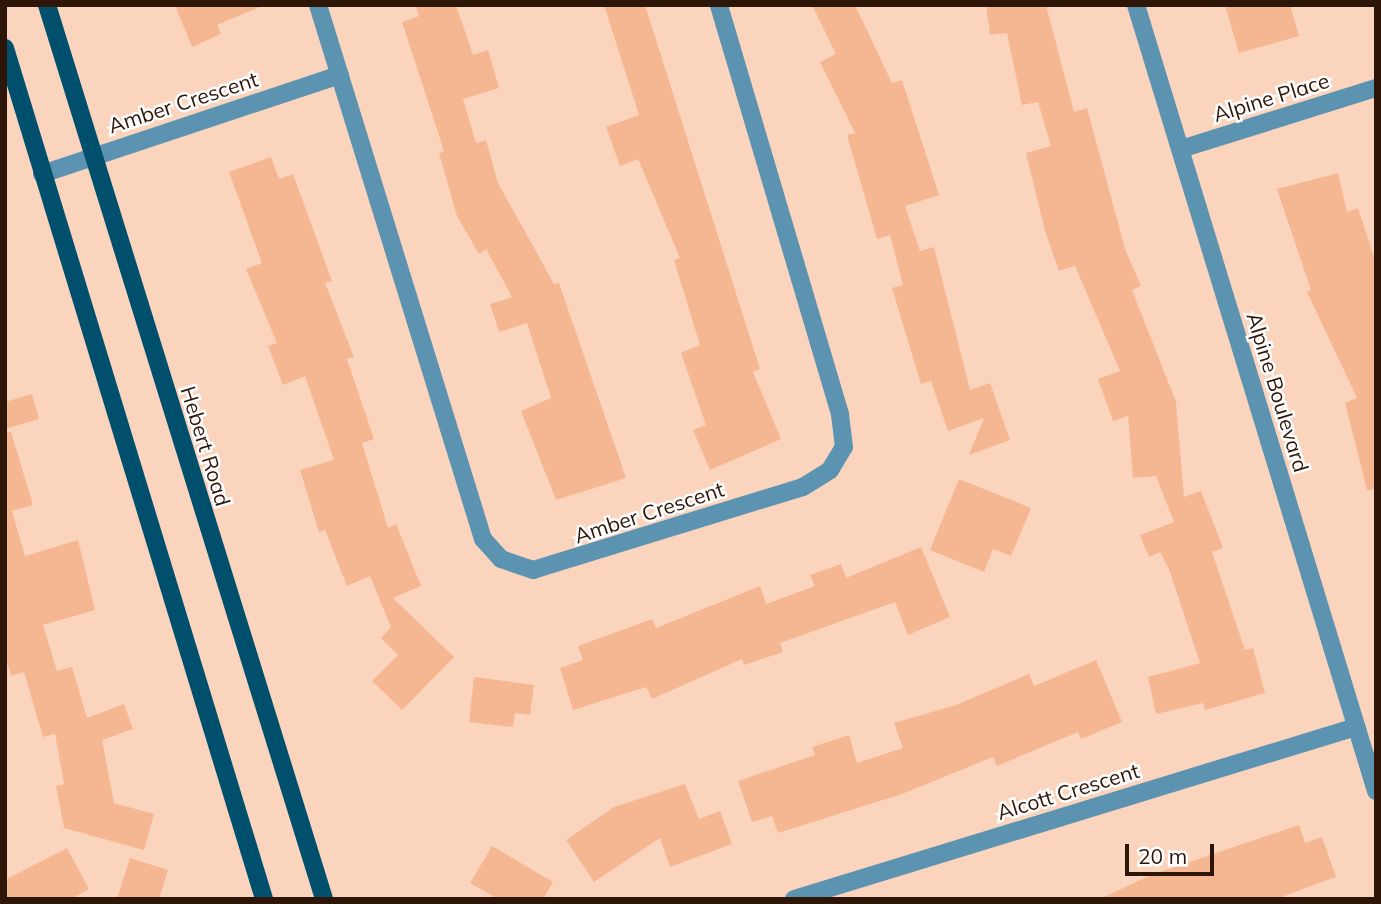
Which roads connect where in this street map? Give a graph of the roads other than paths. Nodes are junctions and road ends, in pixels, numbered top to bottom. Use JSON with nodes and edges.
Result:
{"nodes":[{"id":1,"x":47,"y":5,"type":"edge"},
{"id":2,"x":318,"y":5,"type":"edge"},
{"id":3,"x":719,"y":5,"type":"edge"},
{"id":4,"x":1136,"y":5,"type":"edge"},
{"id":5,"x":5,"y":48,"type":"edge"},
{"id":6,"x":340,"y":75,"type":"junction"},
{"id":7,"x":1376,"y":89,"type":"edge"},
{"id":8,"x":1181,"y":149,"type":"junction"},
{"id":9,"x":91,"y":156,"type":"junction"},
{"id":10,"x":41,"y":174,"type":"junction"},
{"id":11,"x":1356,"y":727,"type":"junction"},
{"id":12,"x":1376,"y":791,"type":"edge"},
{"id":13,"x":264,"y":899,"type":"edge"},
{"id":14,"x":324,"y":899,"type":"edge"},
{"id":15,"x":794,"y":899,"type":"edge"}],
"edges":[{"from":1,"to":9,"type":"main road","name":"Hebert Road"},
{"from":2,"to":6,"type":"street","name":"Amber Crescent"},
{"from":3,"to":6,"type":"street","name":"Amber Crescent"},
{"from":4,"to":8,"type":"street","name":"Alpine Boulevard"},
{"from":5,"to":10,"type":"main road"},
{"from":6,"to":9,"type":"street","name":"Amber Crescent"},
{"from":7,"to":8,"type":"street","name":"Alpine Place"},
{"from":8,"to":11,"type":"street","name":"Alpine Boulevard"},
{"from":9,"to":10,"type":"street","name":"Amber Crescent"},
{"from":9,"to":14,"type":"main road","name":"Hebert Road"},
{"from":10,"to":13,"type":"main road"},
{"from":11,"to":12,"type":"street","name":"Alpine Boulevard"},
{"from":11,"to":15,"type":"street","name":"Alcott Crescent"}]}
